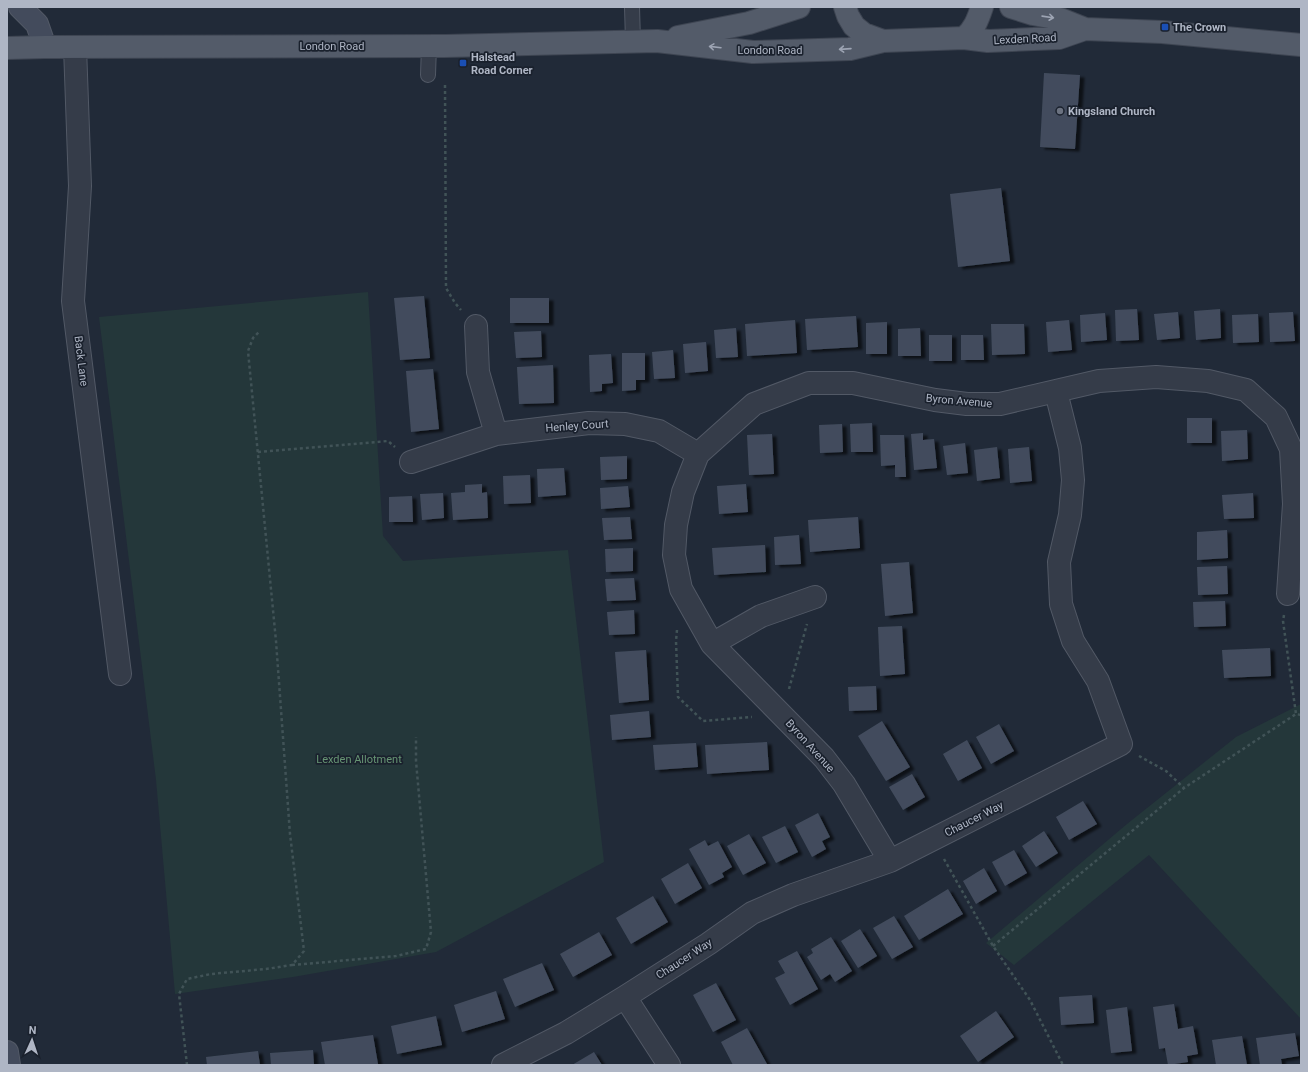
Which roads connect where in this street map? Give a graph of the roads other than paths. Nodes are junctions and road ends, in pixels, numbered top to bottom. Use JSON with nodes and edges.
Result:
{"nodes":[{"id":1,"x":20,"y":7,"type":"edge"},
{"id":2,"x":632,"y":7,"type":"edge"},
{"id":3,"x":799,"y":7,"type":"edge"},
{"id":4,"x":845,"y":7,"type":"edge"},
{"id":5,"x":982,"y":7,"type":"edge"},
{"id":6,"x":1011,"y":7,"type":"edge"},
{"id":7,"x":1085,"y":29,"type":"junction"},
{"id":8,"x":964,"y":38,"type":"junction"},
{"id":9,"x":633,"y":41,"type":"junction"},
{"id":10,"x":657,"y":41,"type":"junction"},
{"id":11,"x":883,"y":41,"type":"junction"},
{"id":12,"x":1301,"y":45,"type":"edge"},
{"id":13,"x":437,"y":46,"type":"junction"},
{"id":14,"x":45,"y":47,"type":"junction"},
{"id":15,"x":75,"y":47,"type":"junction"},
{"id":16,"x":7,"y":48,"type":"edge"},
{"id":17,"x":428,"y":75,"type":"dead end"},
{"id":18,"x":476,"y":326,"type":"road end"},
{"id":19,"x":1056,"y":392,"type":"junction"},
{"id":20,"x":496,"y":434,"type":"junction"},
{"id":21,"x":698,"y":454,"type":"junction"},
{"id":22,"x":411,"y":462,"type":"road end"},
{"id":23,"x":1288,"y":594,"type":"road end"},
{"id":24,"x":815,"y":597,"type":"dead end"},
{"id":25,"x":712,"y":644,"type":"junction"},
{"id":26,"x":120,"y":674,"type":"dead end"},
{"id":27,"x":890,"y":861,"type":"junction"},
{"id":28,"x":625,"y":997,"type":"junction"},
{"id":29,"x":7,"y":1052,"type":"edge"},
{"id":30,"x":8,"y":1065,"type":"edge"},
{"id":31,"x":503,"y":1065,"type":"edge"},
{"id":32,"x":669,"y":1065,"type":"edge"}],
"edges":[{"from":1,"to":14,"type":"street"},
{"from":2,"to":9,"type":"lane"},
{"from":3,"to":10,"type":"main road","name":"London Road"},
{"from":4,"to":11,"type":"main road"},
{"from":5,"to":8,"type":"main road"},
{"from":6,"to":7,"type":"main road","name":"Lexden Road","one_way":true},
{"from":7,"to":8,"type":"main road","name":"Lexden Road"},
{"from":7,"to":12,"type":"main road","name":"Lexden Road"},
{"from":8,"to":11,"type":"main road","name":"Lexden Road"},
{"from":9,"to":10,"type":"main road","name":"London Road"},
{"from":9,"to":13,"type":"main road","name":"London Road"},
{"from":11,"to":10,"type":"main road","name":"London Road","one_way":true},
{"from":13,"to":15,"type":"main road","name":"London Road"},
{"from":13,"to":17,"type":"lane"},
{"from":14,"to":15,"type":"main road","name":"London Road"},
{"from":14,"to":16,"type":"main road","name":"London Road"},
{"from":15,"to":26,"type":"street","name":"Back Lane"},
{"from":18,"to":20,"type":"street"},
{"from":19,"to":21,"type":"street","name":"Byron Avenue"},
{"from":19,"to":23,"type":"street","name":"Byron Avenue"},
{"from":19,"to":27,"type":"street","name":"Chaucer Way"},
{"from":20,"to":21,"type":"street","name":"Henley Court"},
{"from":20,"to":22,"type":"street","name":"Henley Court"},
{"from":21,"to":25,"type":"street","name":"Byron Avenue"},
{"from":24,"to":25,"type":"street"},
{"from":25,"to":27,"type":"street","name":"Byron Avenue"},
{"from":27,"to":28,"type":"street","name":"Chaucer Way"},
{"from":28,"to":31,"type":"street","name":"Chaucer Way"},
{"from":28,"to":32,"type":"street"},
{"from":29,"to":30,"type":"street"}]}
